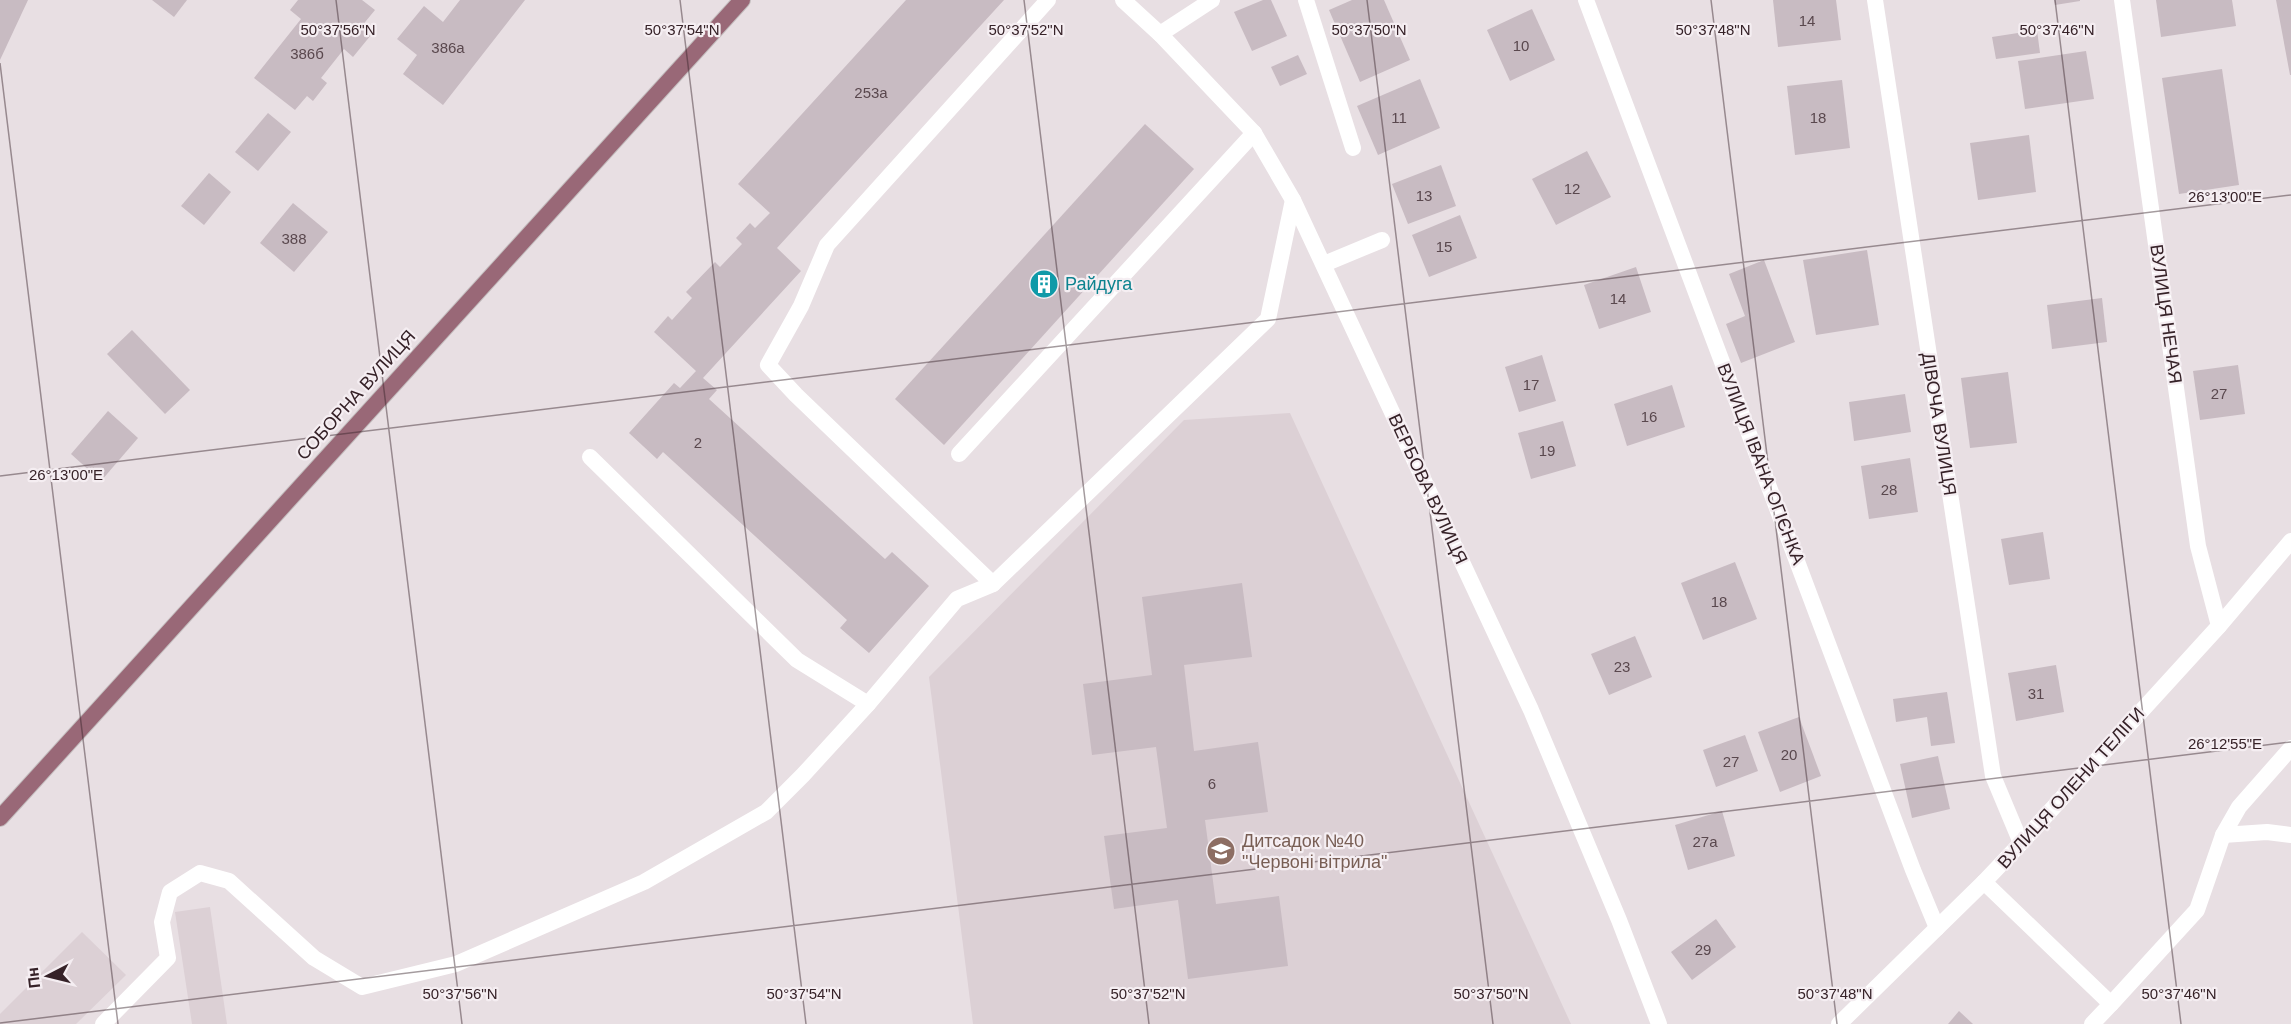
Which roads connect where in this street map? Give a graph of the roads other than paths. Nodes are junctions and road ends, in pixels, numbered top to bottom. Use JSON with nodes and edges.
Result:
{"nodes":[{"id":1,"x":742,"y":0,"type":"edge"},
{"id":2,"x":1048,"y":0,"type":"edge"},
{"id":3,"x":1123,"y":0,"type":"edge"},
{"id":4,"x":1212,"y":0,"type":"edge"},
{"id":5,"x":1306,"y":0,"type":"edge"},
{"id":6,"x":1586,"y":0,"type":"edge"},
{"id":7,"x":1875,"y":0,"type":"edge"},
{"id":8,"x":2122,"y":0,"type":"edge"},
{"id":9,"x":1160,"y":34,"type":"junction"},
{"id":10,"x":1254,"y":133,"type":"junction"},
{"id":11,"x":1353,"y":147,"type":"dead end"},
{"id":12,"x":1293,"y":201,"type":"junction"},
{"id":13,"x":1382,"y":240,"type":"dead end"},
{"id":14,"x":1324,"y":264,"type":"junction"},
{"id":15,"x":959,"y":454,"type":"dead end"},
{"id":16,"x":590,"y":457,"type":"dead end"},
{"id":17,"x":2291,"y":541,"type":"edge"},
{"id":18,"x":993,"y":584,"type":"junction"},
{"id":19,"x":2219,"y":626,"type":"junction"},
{"id":20,"x":868,"y":704,"type":"junction"},
{"id":21,"x":2291,"y":748,"type":"edge"},
{"id":22,"x":0,"y":818,"type":"edge"},
{"id":23,"x":2223,"y":835,"type":"junction"},
{"id":24,"x":2291,"y":835,"type":"edge"},
{"id":25,"x":2021,"y":843,"type":"junction"},
{"id":26,"x":1984,"y":882,"type":"junction"},
{"id":27,"x":1937,"y":928,"type":"junction"},
{"id":28,"x":2110,"y":1004,"type":"junction"},
{"id":29,"x":103,"y":1024,"type":"edge"},
{"id":30,"x":1659,"y":1024,"type":"edge"},
{"id":31,"x":1839,"y":1024,"type":"edge"},
{"id":32,"x":2092,"y":1024,"type":"edge"}],
"edges":[{"from":1,"to":22,"type":"main road","name":"СОБОРНА ВУЛИЦЯ"},
{"from":2,"to":18,"type":"street"},
{"from":3,"to":9,"type":"street","name":"ВЕРБОВА ВУЛИЦЯ"},
{"from":4,"to":9,"type":"street"},
{"from":5,"to":11,"type":"street"},
{"from":6,"to":27,"type":"street","name":"ВУЛИЦЯ ІВАНА ОГІЄНКА"},
{"from":7,"to":25,"type":"street","name":"ДІВОЧА ВУЛИЦЯ"},
{"from":8,"to":19,"type":"street","name":"ВУЛИЦЯ НЕЧАЯ"},
{"from":9,"to":10,"type":"street","name":"ВЕРБОВА ВУЛИЦЯ"},
{"from":10,"to":12,"type":"street","name":"ВЕРБОВА ВУЛИЦЯ"},
{"from":10,"to":15,"type":"street"},
{"from":12,"to":14,"type":"street","name":"ВЕРБОВА ВУЛИЦЯ"},
{"from":12,"to":18,"type":"street"},
{"from":13,"to":14,"type":"street"},
{"from":14,"to":30,"type":"street","name":"ВЕРБОВА ВУЛИЦЯ"},
{"from":16,"to":20,"type":"street"},
{"from":17,"to":19,"type":"street","name":"ВУЛИЦЯ ОЛЕНИ ТЕЛІГИ"},
{"from":18,"to":20,"type":"street"},
{"from":19,"to":25,"type":"street","name":"ВУЛИЦЯ ОЛЕНИ ТЕЛІГИ"},
{"from":20,"to":29,"type":"street"},
{"from":21,"to":23,"type":"street"},
{"from":23,"to":24,"type":"street"},
{"from":23,"to":28,"type":"street"},
{"from":25,"to":26,"type":"street","name":"ВУЛИЦЯ ОЛЕНИ ТЕЛІГИ"},
{"from":26,"to":27,"type":"street","name":"ВУЛИЦЯ ОЛЕНИ ТЕЛІГИ"},
{"from":26,"to":28,"type":"street"},
{"from":27,"to":31,"type":"street","name":"ВУЛИЦЯ ОЛЕНИ ТЕЛІГИ"},
{"from":28,"to":32,"type":"street"}]}
